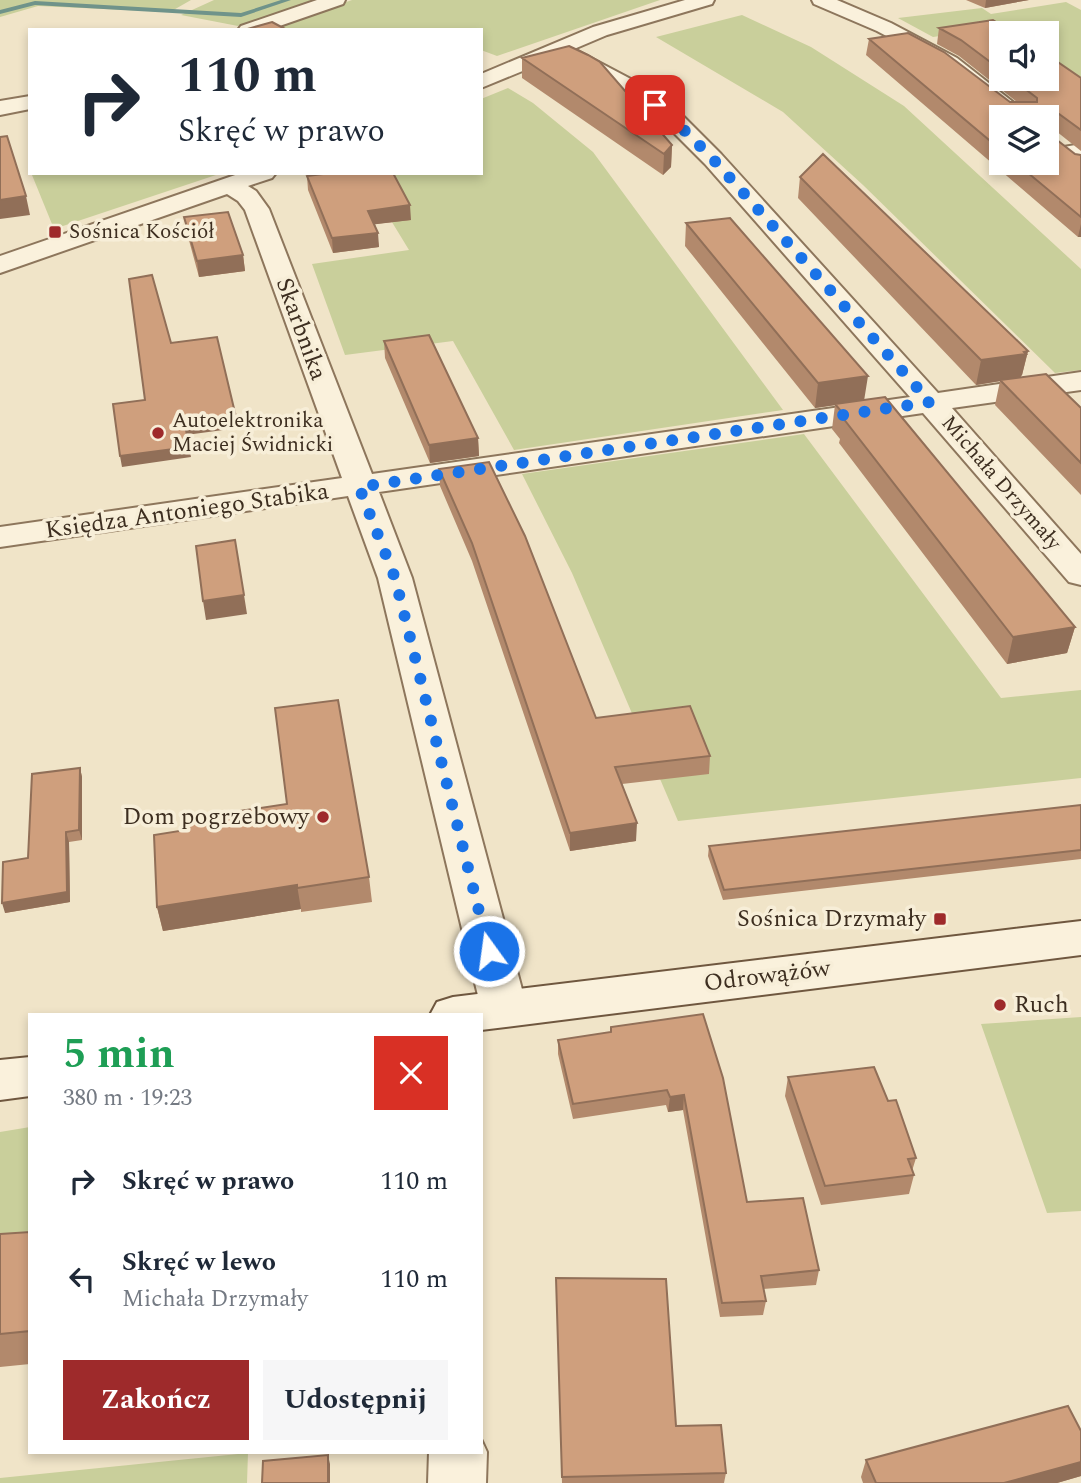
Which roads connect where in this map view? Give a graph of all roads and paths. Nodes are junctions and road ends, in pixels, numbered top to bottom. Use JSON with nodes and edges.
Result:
{"nodes":[{"id":1,"x":336,"y":0,"type":"edge"},
{"id":2,"x":705,"y":0,"type":"edge"},
{"id":3,"x":821,"y":0,"type":"edge"},
{"id":4,"x":254,"y":28,"type":"edge"},
{"id":5,"x":556,"y":50,"type":"junction"},
{"id":6,"x":483,"y":81,"type":"edge"},
{"id":7,"x":28,"y":102,"type":"edge"},
{"id":8,"x":1006,"y":105,"type":"edge"},
{"id":9,"x":0,"y":107,"type":"edge"},
{"id":10,"x":1059,"y":146,"type":"edge"},
{"id":11,"x":1076,"y":157,"type":"edge"},
{"id":12,"x":259,"y":175,"type":"edge"},
{"id":13,"x":231,"y":186,"type":"junction"},
{"id":14,"x":0,"y":265,"type":"edge"},
{"id":15,"x":1081,"y":381,"type":"edge"},
{"id":16,"x":930,"y":402,"type":"junction"},
{"id":17,"x":359,"y":487,"type":"junction"},
{"id":18,"x":0,"y":537,"type":"edge"},
{"id":19,"x":1081,"y":575,"type":"edge"},
{"id":20,"x":1081,"y":938,"type":"edge"},
{"id":21,"x":471,"y":1013,"type":"edge"},
{"id":22,"x":28,"y":1076,"type":"edge"},
{"id":23,"x":0,"y":1080,"type":"edge"},
{"id":24,"x":458,"y":1454,"type":"edge"},
{"id":25,"x":457,"y":1483,"type":"edge"}],
"edges":[{"from":1,"to":4,"type":"street"},
{"from":2,"to":5,"type":"street"},
{"from":3,"to":8,"type":"street"},
{"from":5,"to":6,"type":"street"},
{"from":5,"to":16,"type":"street","name":"Michała Drzymały"},
{"from":7,"to":9,"type":"street"},
{"from":10,"to":11,"type":"street"},
{"from":12,"to":13,"type":"street"},
{"from":13,"to":14,"type":"street"},
{"from":13,"to":17,"type":"street","name":"Skarbnika"},
{"from":15,"to":16,"type":"street","name":"Księdza Antoniego Stabika"},
{"from":16,"to":17,"type":"street","name":"Księdza Antoniego Stabika"},
{"from":16,"to":19,"type":"street","name":"Michała Drzymały"},
{"from":17,"to":18,"type":"street","name":"Księdza Antoniego Stabika"},
{"from":17,"to":21,"type":"street","name":"Skarbnika"},
{"from":20,"to":21,"type":"street","name":"Odrowążów"},
{"from":22,"to":23,"type":"street"},
{"from":24,"to":25,"type":"street"}]}
